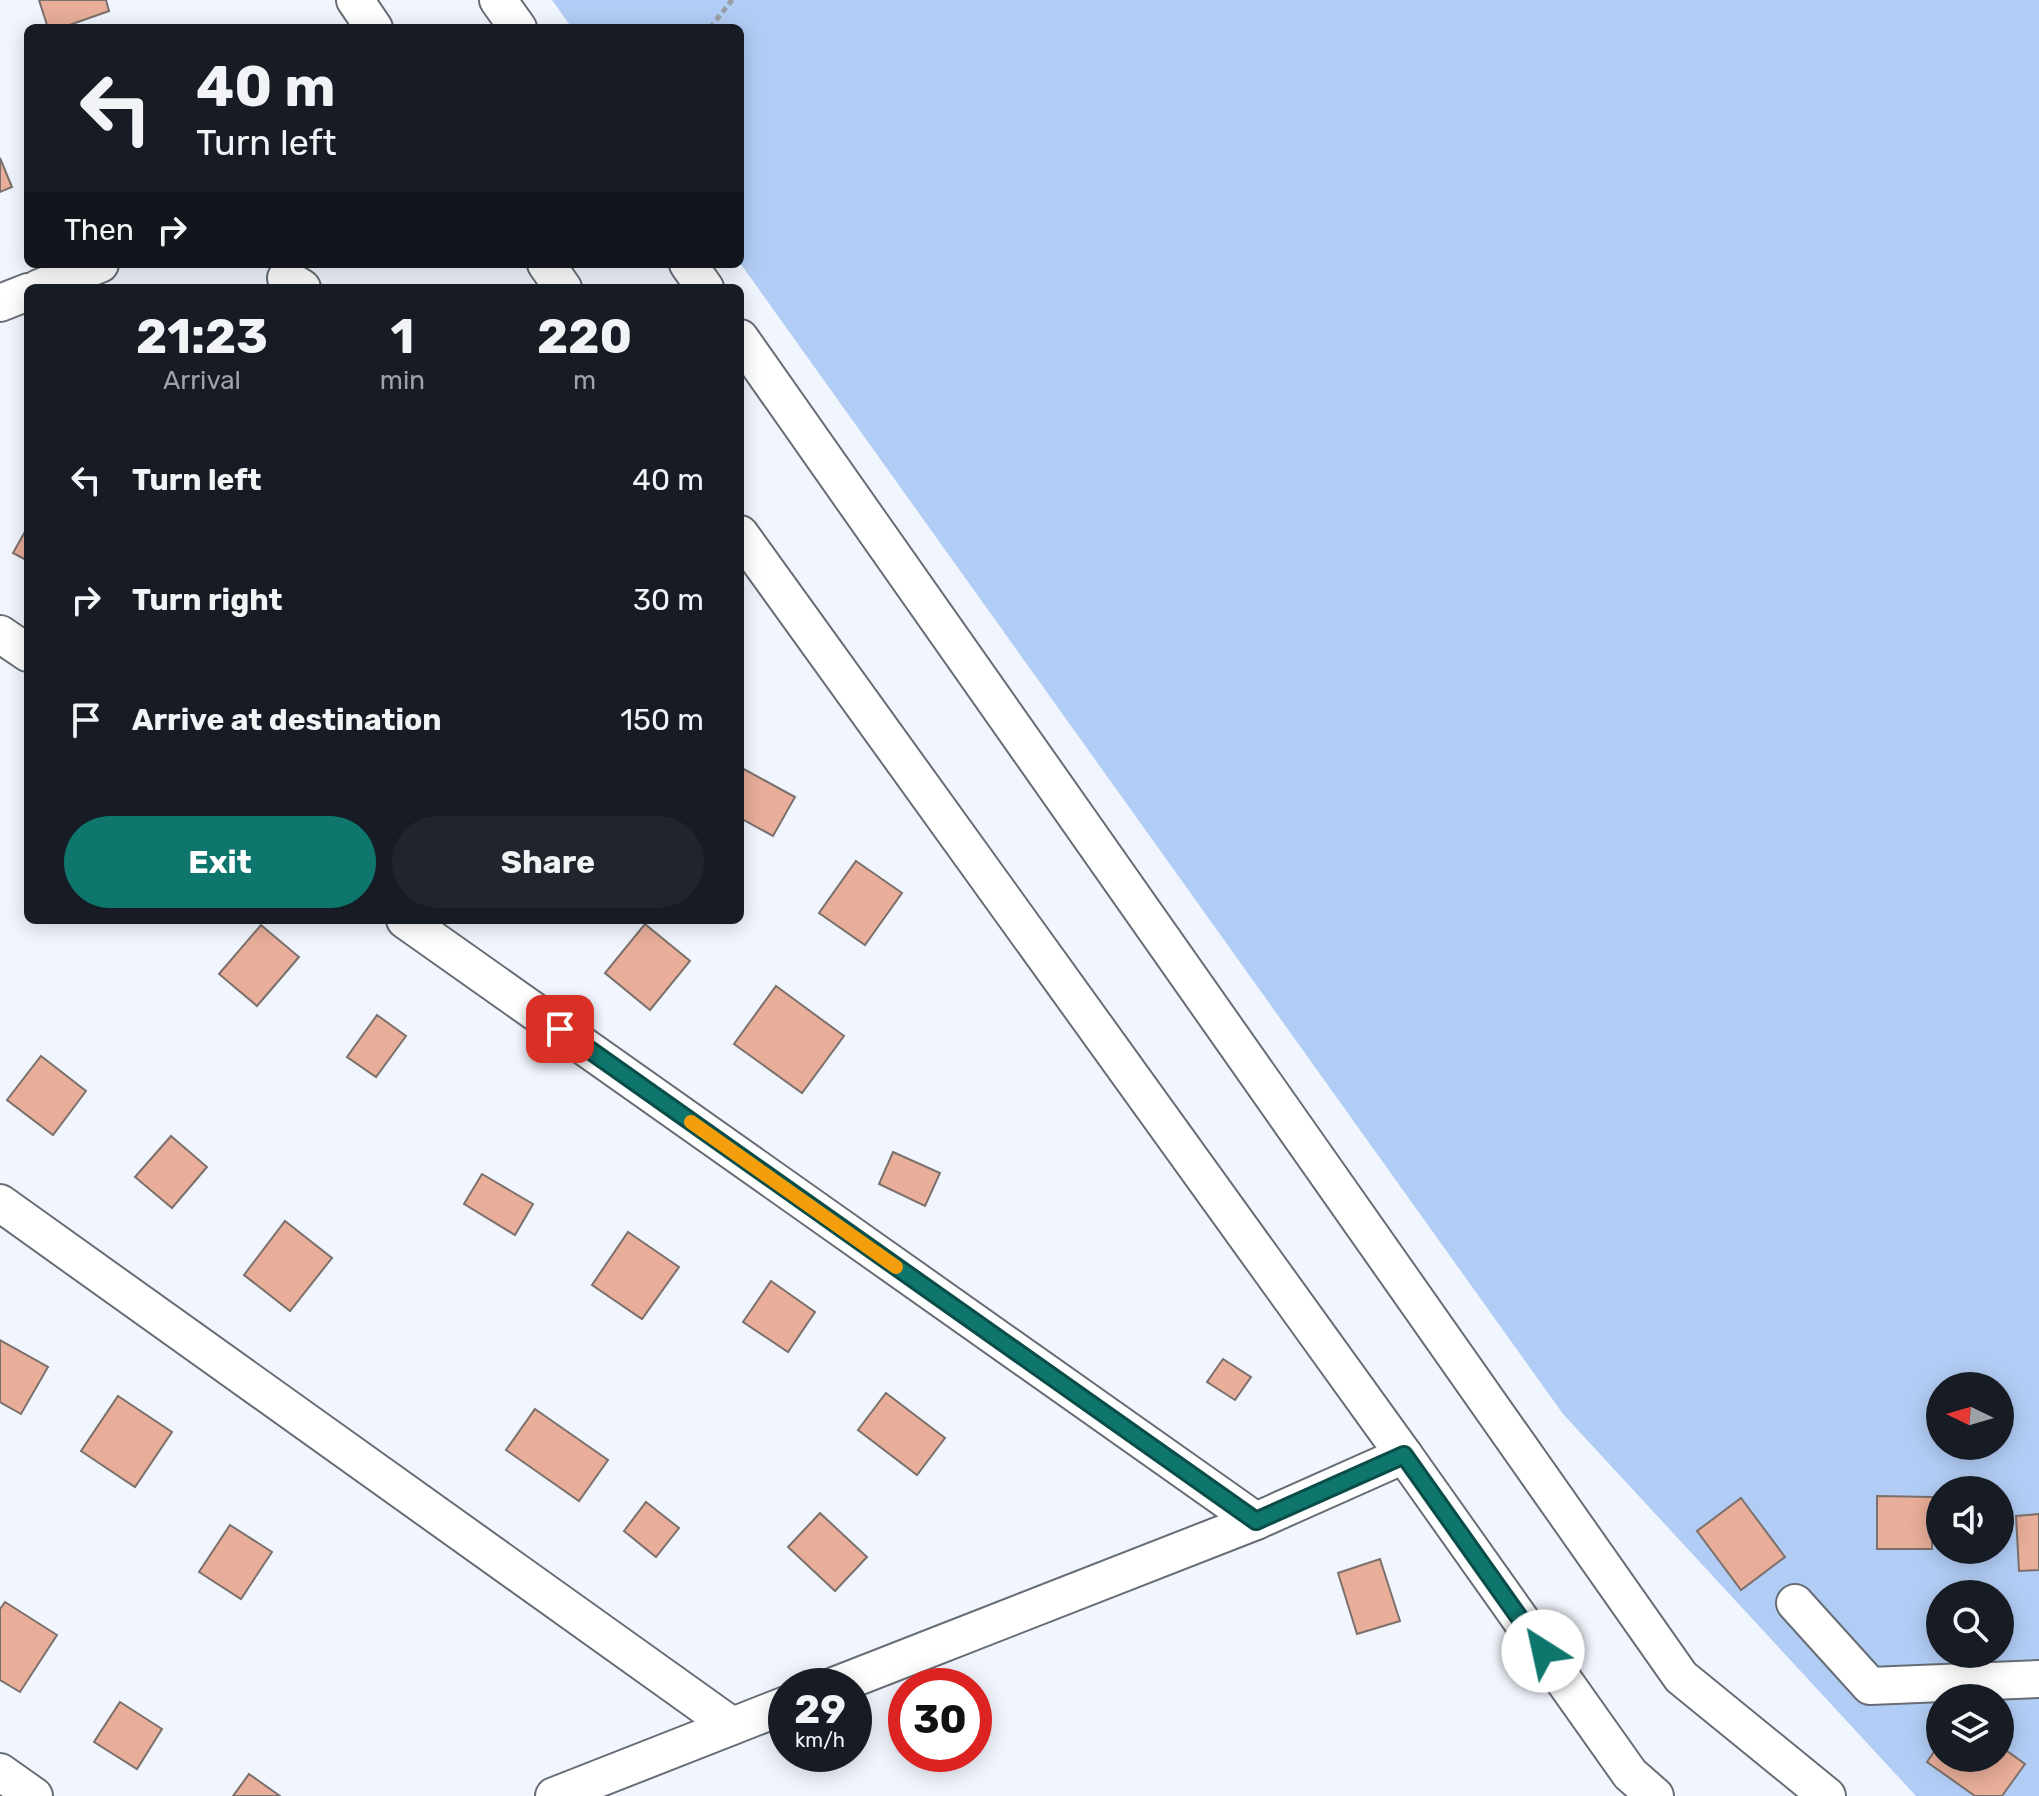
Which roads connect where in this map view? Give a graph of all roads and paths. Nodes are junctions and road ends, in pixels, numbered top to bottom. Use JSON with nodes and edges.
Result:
{"nodes":[{"id":1,"x":355,"y":0,"type":"edge"},
{"id":2,"x":498,"y":0,"type":"edge"},
{"id":3,"x":732,"y":0,"type":"edge"},
{"id":4,"x":371,"y":24,"type":"edge"},
{"id":5,"x":515,"y":24,"type":"edge"},
{"id":6,"x":713,"y":24,"type":"edge"},
{"id":7,"x":90,"y":268,"type":"edge"},
{"id":8,"x":49,"y":284,"type":"edge"},
{"id":9,"x":24,"y":294,"type":"edge"},
{"id":10,"x":0,"y":303,"type":"edge"},
{"id":11,"x":744,"y":344,"type":"edge"},
{"id":12,"x":744,"y":540,"type":"edge"},
{"id":13,"x":744,"y":567,"type":"edge"},
{"id":14,"x":779,"y":589,"type":"junction"},
{"id":15,"x":0,"y":634,"type":"edge"},
{"id":16,"x":24,"y":650,"type":"edge"},
{"id":17,"x":411,"y":924,"type":"edge"},
{"id":18,"x":0,"y":1203,"type":"edge"},
{"id":19,"x":1404,"y":1455,"type":"junction"},
{"id":20,"x":1256,"y":1521,"type":"junction"},
{"id":21,"x":1795,"y":1603,"type":"dead end"},
{"id":22,"x":872,"y":1671,"type":"edge"},
{"id":23,"x":2039,"y":1679,"type":"edge"},
{"id":24,"x":768,"y":1712,"type":"edge"},
{"id":25,"x":732,"y":1726,"type":"junction"},
{"id":26,"x":0,"y":1772,"type":"edge"},
{"id":27,"x":34,"y":1796,"type":"edge"},
{"id":28,"x":554,"y":1796,"type":"edge"},
{"id":29,"x":1655,"y":1796,"type":"edge"},
{"id":30,"x":1827,"y":1796,"type":"edge"}],
"edges":[{"from":1,"to":4,"type":"street"},
{"from":2,"to":5,"type":"street"},
{"from":3,"to":6,"type":"path"},
{"from":7,"to":8,"type":"street"},
{"from":9,"to":10,"type":"street"},
{"from":11,"to":30,"type":"street"},
{"from":12,"to":14,"type":"street"},
{"from":13,"to":14,"type":"street"},
{"from":14,"to":19,"type":"street"},
{"from":15,"to":16,"type":"street"},
{"from":17,"to":20,"type":"street"},
{"from":18,"to":25,"type":"street"},
{"from":19,"to":20,"type":"street"},
{"from":19,"to":29,"type":"street"},
{"from":20,"to":22,"type":"street"},
{"from":21,"to":23,"type":"street"},
{"from":24,"to":25,"type":"street"},
{"from":25,"to":28,"type":"street"},
{"from":26,"to":27,"type":"street"}]}
